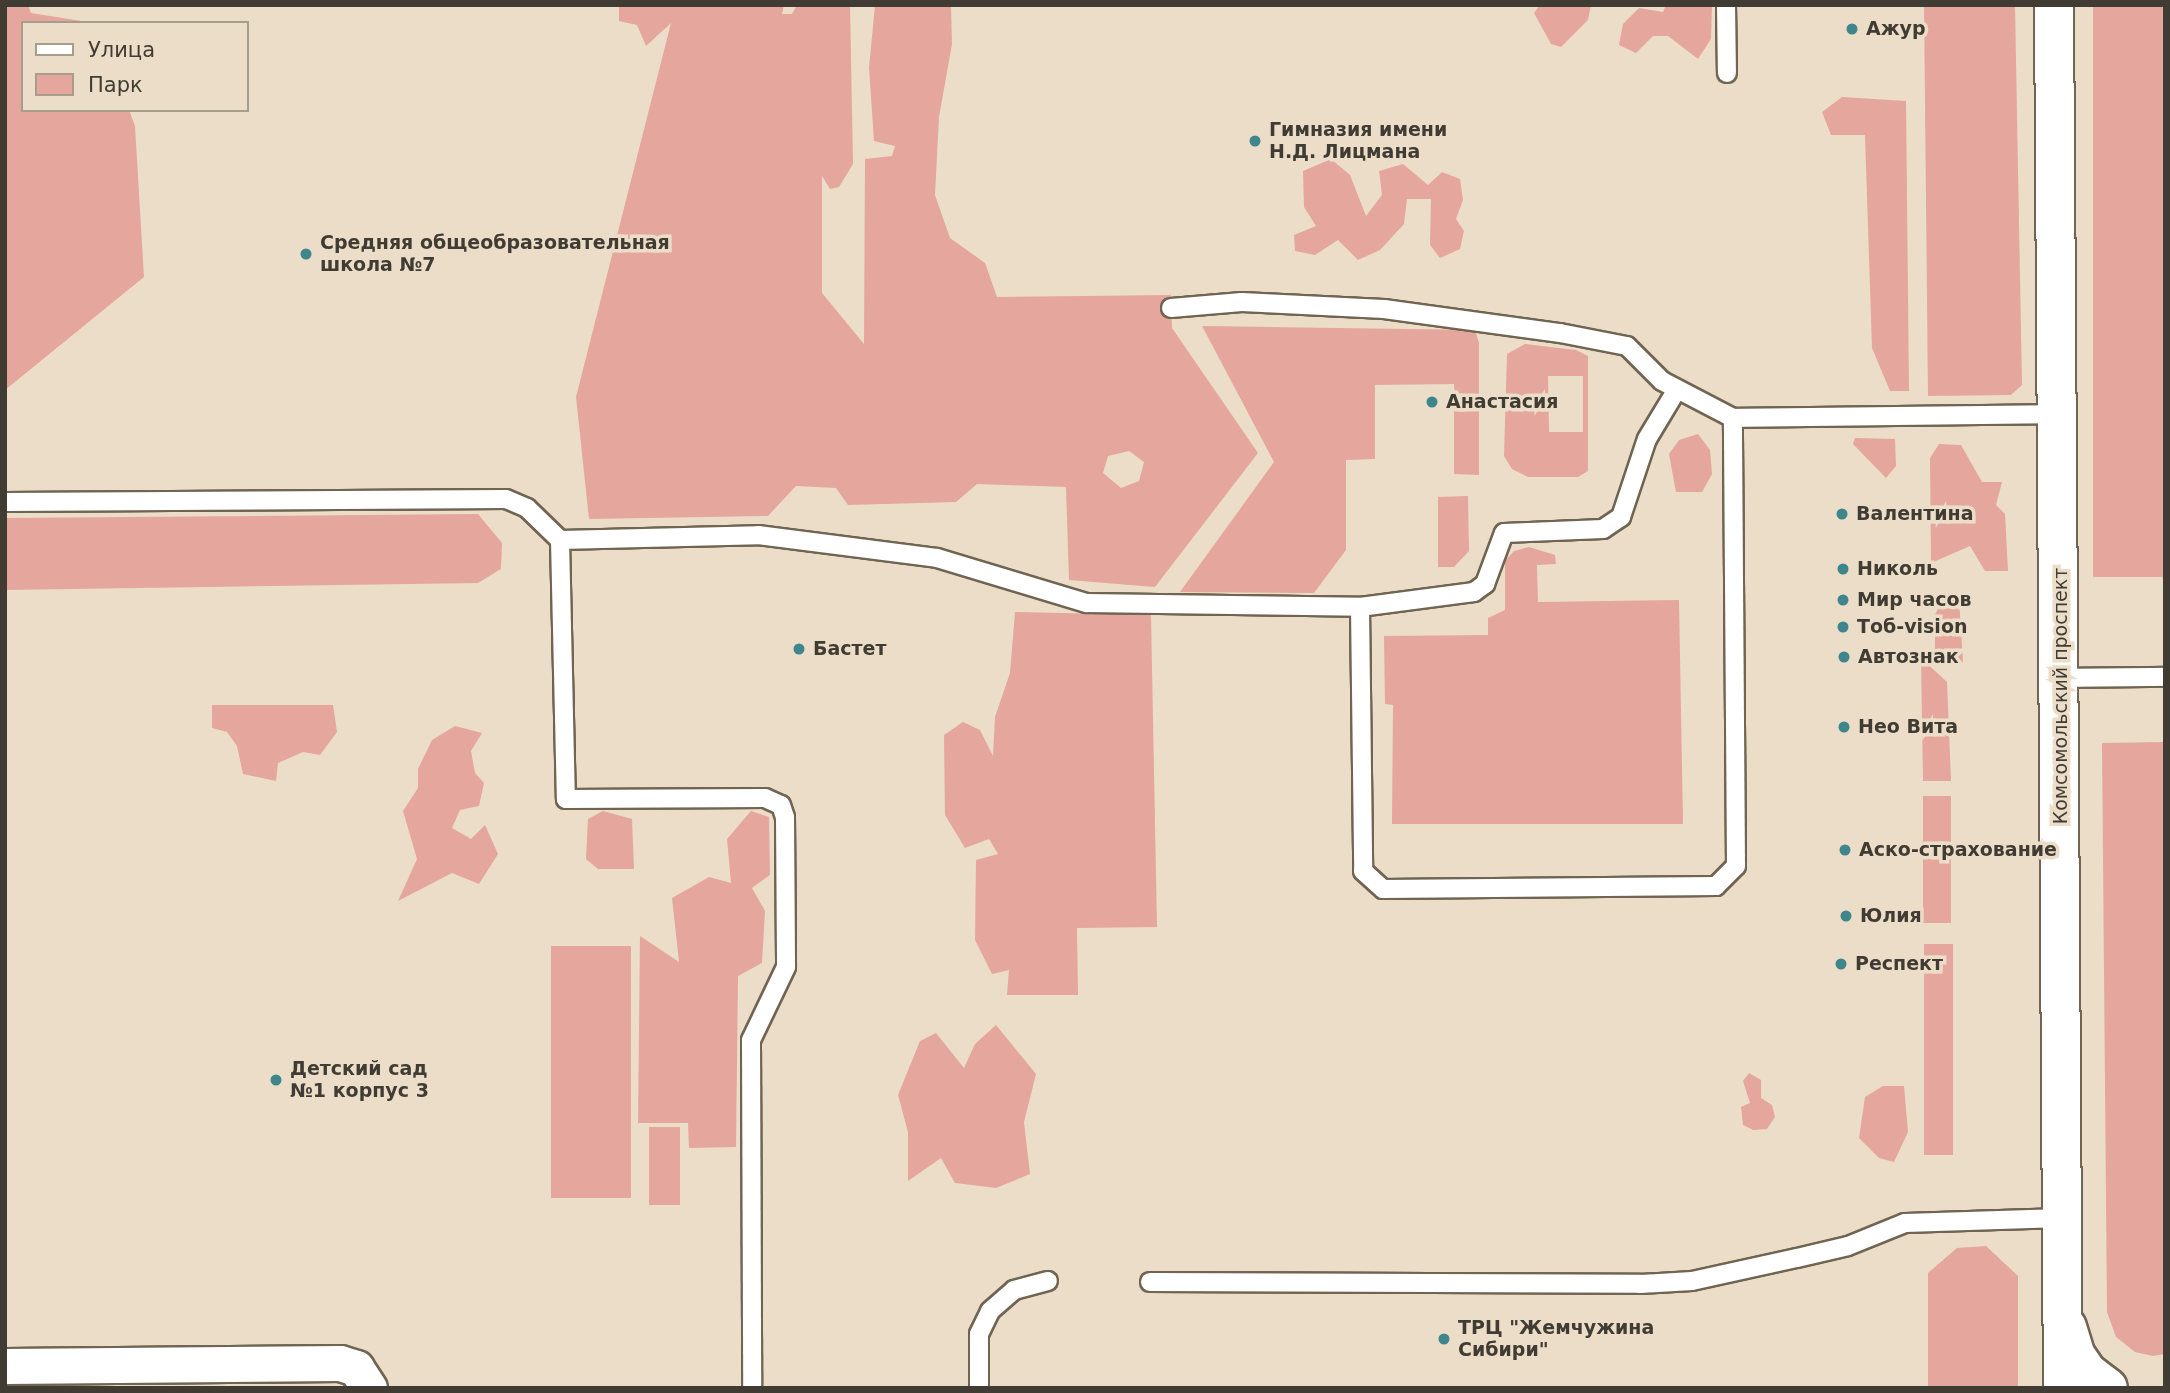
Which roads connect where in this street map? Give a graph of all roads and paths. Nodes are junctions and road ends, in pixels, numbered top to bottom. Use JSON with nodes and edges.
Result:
{"nodes":[{"id":1,"x":1726,"y":5,"type":"edge"},
{"id":2,"x":2054,"y":5,"type":"edge"},
{"id":3,"x":1727,"y":73,"type":"dead end"},
{"id":4,"x":1171,"y":308,"type":"dead end"},
{"id":5,"x":1676,"y":391,"type":"junction"},
{"id":6,"x":2059,"y":414,"type":"junction"},
{"id":7,"x":1733,"y":418,"type":"junction"},
{"id":8,"x":5,"y":502,"type":"edge"},
{"id":9,"x":560,"y":540,"type":"junction"},
{"id":10,"x":1360,"y":607,"type":"junction"},
{"id":11,"x":2165,"y":677,"type":"edge"},
{"id":12,"x":2061,"y":678,"type":"junction"},
{"id":13,"x":2062,"y":1218,"type":"junction"},
{"id":14,"x":1048,"y":1281,"type":"dead end"},
{"id":15,"x":1150,"y":1282,"type":"dead end"},
{"id":16,"x":2062,"y":1311,"type":"junction"},
{"id":17,"x":5,"y":1366,"type":"edge"},
{"id":18,"x":87,"y":1377,"type":"edge"},
{"id":19,"x":369,"y":1388,"type":"edge"},
{"id":20,"x":752,"y":1388,"type":"edge"},
{"id":21,"x":979,"y":1388,"type":"edge"},
{"id":22,"x":2063,"y":1388,"type":"edge"},
{"id":23,"x":2108,"y":1388,"type":"edge"}],
"edges":[{"from":1,"to":3,"type":"lane"},
{"from":2,"to":6,"type":"main road","name":"Комсомольский проспект"},
{"from":4,"to":5,"type":"lane"},
{"from":5,"to":7,"type":"lane"},
{"from":5,"to":10,"type":"lane"},
{"from":6,"to":7,"type":"lane"},
{"from":6,"to":12,"type":"main road","name":"Комсомольский проспект"},
{"from":7,"to":10,"type":"lane"},
{"from":8,"to":9,"type":"lane"},
{"from":9,"to":10,"type":"lane"},
{"from":9,"to":20,"type":"lane"},
{"from":11,"to":12,"type":"lane"},
{"from":12,"to":13,"type":"main road","name":"Комсомольский проспект"},
{"from":13,"to":15,"type":"lane"},
{"from":13,"to":16,"type":"main road","name":"Комсомольский проспект"},
{"from":14,"to":21,"type":"lane"},
{"from":16,"to":22,"type":"main road","name":"Комсомольский проспект"},
{"from":16,"to":23,"type":"main road"},
{"from":17,"to":18,"type":"street"},
{"from":18,"to":19,"type":"street"}]}
